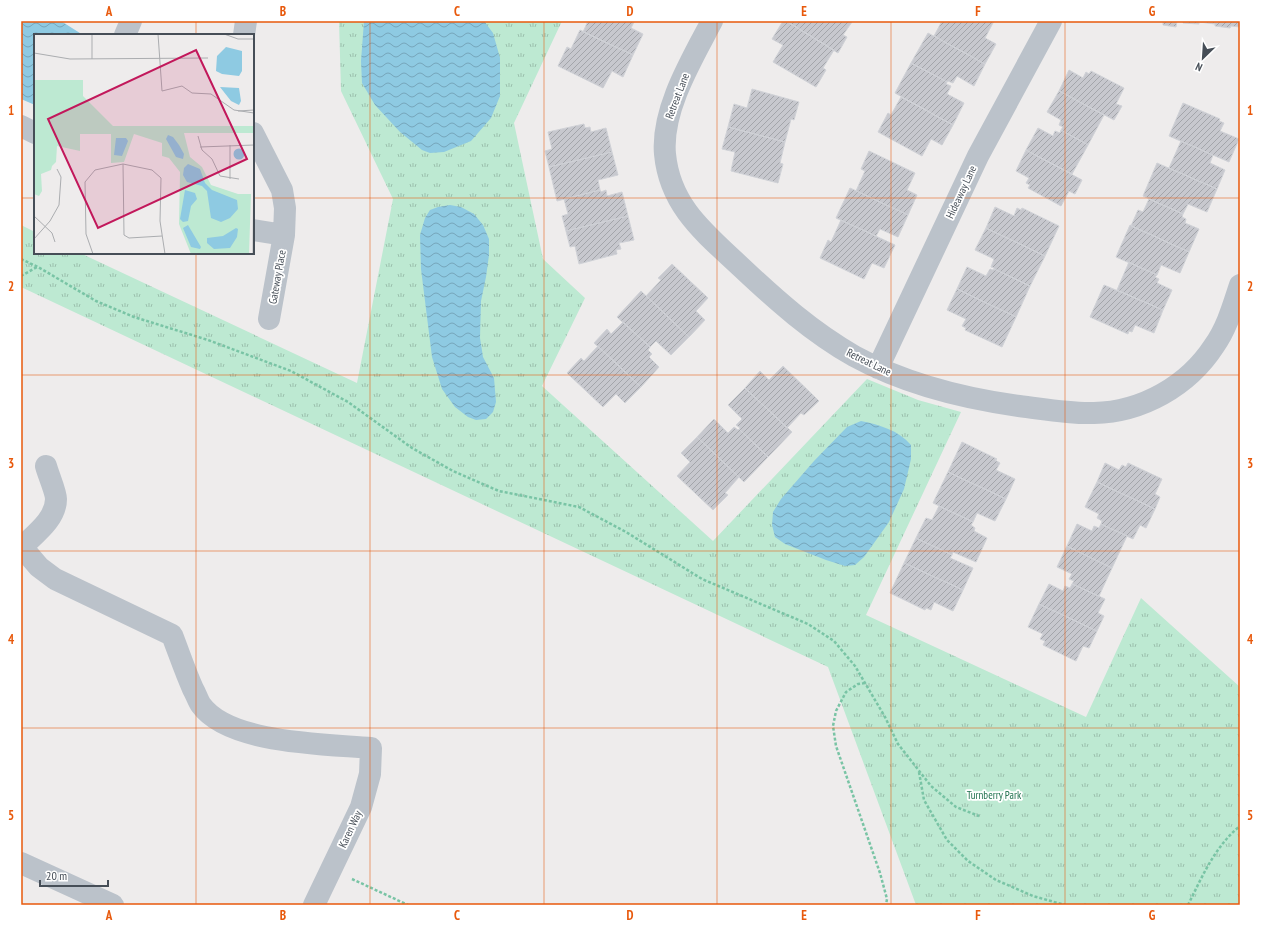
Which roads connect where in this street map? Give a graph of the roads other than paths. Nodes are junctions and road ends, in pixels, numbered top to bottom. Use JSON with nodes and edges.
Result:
{"nodes":[{"id":1,"x":131,"y":21,"type":"edge"},
{"id":2,"x":246,"y":21,"type":"edge"},
{"id":3,"x":712,"y":21,"type":"edge"},
{"id":4,"x":1051,"y":21,"type":"edge"},
{"id":5,"x":124,"y":34,"type":"edge"},
{"id":6,"x":244,"y":34,"type":"edge"},
{"id":7,"x":21,"y":126,"type":"edge"},
{"id":8,"x":34,"y":132,"type":"edge"},
{"id":9,"x":254,"y":135,"type":"edge"},
{"id":10,"x":254,"y":230,"type":"edge"},
{"id":11,"x":284,"y":235,"type":"junction"},
{"id":12,"x":1240,"y":285,"type":"edge"},
{"id":13,"x":269,"y":319,"type":"dead end"},
{"id":14,"x":878,"y":368,"type":"junction"},
{"id":15,"x":46,"y":466,"type":"dead end"},
{"id":16,"x":22,"y":546,"type":"edge"},
{"id":17,"x":21,"y":863,"type":"edge"},
{"id":18,"x":113,"y":905,"type":"edge"},
{"id":19,"x":314,"y":905,"type":"edge"}],
"edges":[{"from":1,"to":5,"type":"street"},
{"from":2,"to":6,"type":"street"},
{"from":3,"to":14,"type":"street","name":"Retreat Lane"},
{"from":4,"to":14,"type":"street","name":"Hideaway Lane"},
{"from":7,"to":8,"type":"street"},
{"from":9,"to":11,"type":"street","name":"Gateway Place"},
{"from":10,"to":11,"type":"street","name":"Gateway Place"},
{"from":11,"to":13,"type":"street","name":"Gateway Place"},
{"from":12,"to":14,"type":"street","name":"Retreat Lane"},
{"from":15,"to":16,"type":"street"},
{"from":16,"to":19,"type":"street","name":"Karen Way"},
{"from":17,"to":18,"type":"street"}]}
